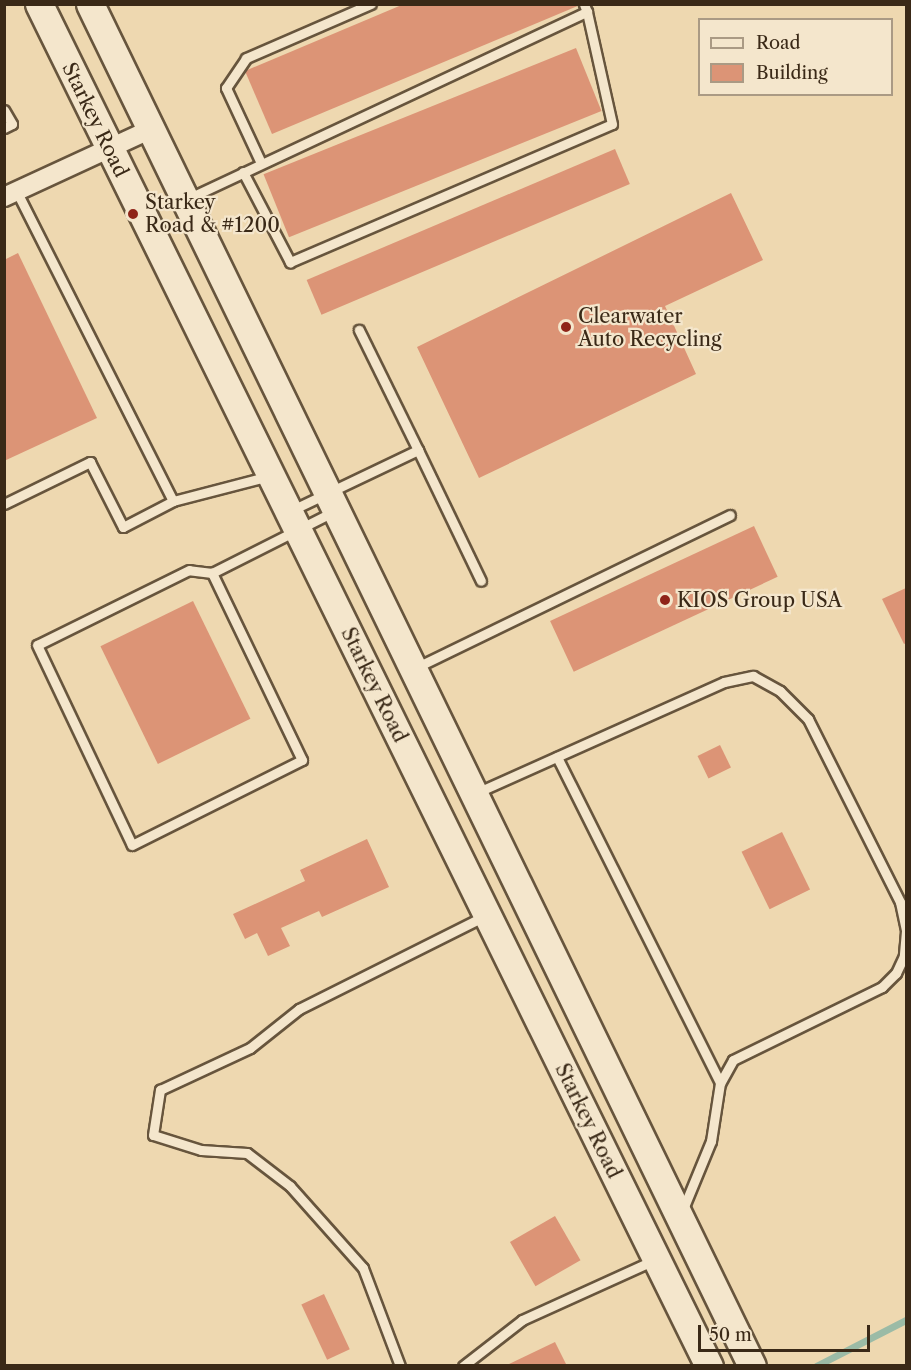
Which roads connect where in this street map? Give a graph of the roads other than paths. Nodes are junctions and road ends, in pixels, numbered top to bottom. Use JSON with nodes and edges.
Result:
{"nodes":[{"id":1,"x":39,"y":4,"type":"edge"},
{"id":2,"x":90,"y":4,"type":"edge"},
{"id":3,"x":371,"y":4,"type":"edge"},
{"id":4,"x":586,"y":8,"type":"edge"},
{"id":5,"x":4,"y":110,"type":"edge"},
{"id":6,"x":4,"y":128,"type":"edge"},
{"id":7,"x":151,"y":129,"type":"junction"},
{"id":8,"x":110,"y":149,"type":"junction"},
{"id":9,"x":261,"y":163,"type":"junction"},
{"id":10,"x":243,"y":172,"type":"junction"},
{"id":11,"x":11,"y":195,"type":"edge"},
{"id":12,"x":185,"y":200,"type":"junction"},
{"id":13,"x":359,"y":330,"type":"dead end"},
{"id":14,"x":418,"y":450,"type":"junction"},
{"id":15,"x":271,"y":476,"type":"junction"},
{"id":16,"x":174,"y":501,"type":"junction"},
{"id":17,"x":332,"y":502,"type":"junction"},
{"id":18,"x":4,"y":504,"type":"edge"},
{"id":19,"x":730,"y":515,"type":"dead end"},
{"id":20,"x":292,"y":521,"type":"junction"},
{"id":21,"x":212,"y":573,"type":"junction"},
{"id":22,"x":481,"y":581,"type":"dead end"},
{"id":23,"x":413,"y":669,"type":"junction"},
{"id":24,"x":557,"y":757,"type":"junction"},
{"id":25,"x":474,"y":795,"type":"junction"},
{"id":26,"x":487,"y":915,"type":"junction"},
{"id":27,"x":720,"y":1083,"type":"junction"},
{"id":28,"x":679,"y":1217,"type":"junction"},
{"id":29,"x":656,"y":1259,"type":"junction"},
{"id":30,"x":400,"y":1365,"type":"edge"},
{"id":31,"x":463,"y":1365,"type":"edge"},
{"id":32,"x":709,"y":1365,"type":"edge"},
{"id":33,"x":752,"y":1365,"type":"edge"}],
"edges":[{"from":1,"to":8,"type":"main road","name":"Starkey Road"},
{"from":2,"to":7,"type":"main road","name":"Starkey Road"},
{"from":3,"to":9,"type":"lane"},
{"from":4,"to":9,"type":"lane"},
{"from":4,"to":10,"type":"lane"},
{"from":5,"to":6,"type":"lane"},
{"from":7,"to":8,"type":"street"},
{"from":7,"to":12,"type":"main road","name":"Starkey Road"},
{"from":8,"to":11,"type":"street"},
{"from":8,"to":15,"type":"main road","name":"Starkey Road"},
{"from":9,"to":10,"type":"lane"},
{"from":10,"to":12,"type":"lane"},
{"from":11,"to":16,"type":"lane"},
{"from":12,"to":17,"type":"main road","name":"Starkey Road"},
{"from":13,"to":14,"type":"lane"},
{"from":14,"to":17,"type":"lane"},
{"from":14,"to":22,"type":"lane"},
{"from":15,"to":16,"type":"lane"},
{"from":15,"to":20,"type":"main road","name":"Starkey Road"},
{"from":16,"to":18,"type":"lane"},
{"from":17,"to":20,"type":"lane"},
{"from":17,"to":20,"type":"lane"},
{"from":17,"to":23,"type":"main road","name":"Starkey Road"},
{"from":19,"to":23,"type":"lane"},
{"from":20,"to":21,"type":"lane"},
{"from":20,"to":26,"type":"main road","name":"Starkey Road"},
{"from":21,"to":21,"type":"lane"},
{"from":23,"to":25,"type":"main road","name":"Starkey Road"},
{"from":24,"to":25,"type":"lane"},
{"from":24,"to":27,"type":"lane"},
{"from":24,"to":27,"type":"lane"},
{"from":25,"to":28,"type":"main road","name":"Starkey Road"},
{"from":26,"to":29,"type":"main road","name":"Starkey Road"},
{"from":26,"to":30,"type":"lane"},
{"from":27,"to":28,"type":"lane"},
{"from":28,"to":33,"type":"main road","name":"Starkey Road"},
{"from":29,"to":31,"type":"lane"},
{"from":29,"to":32,"type":"main road","name":"Starkey Road"}]}
